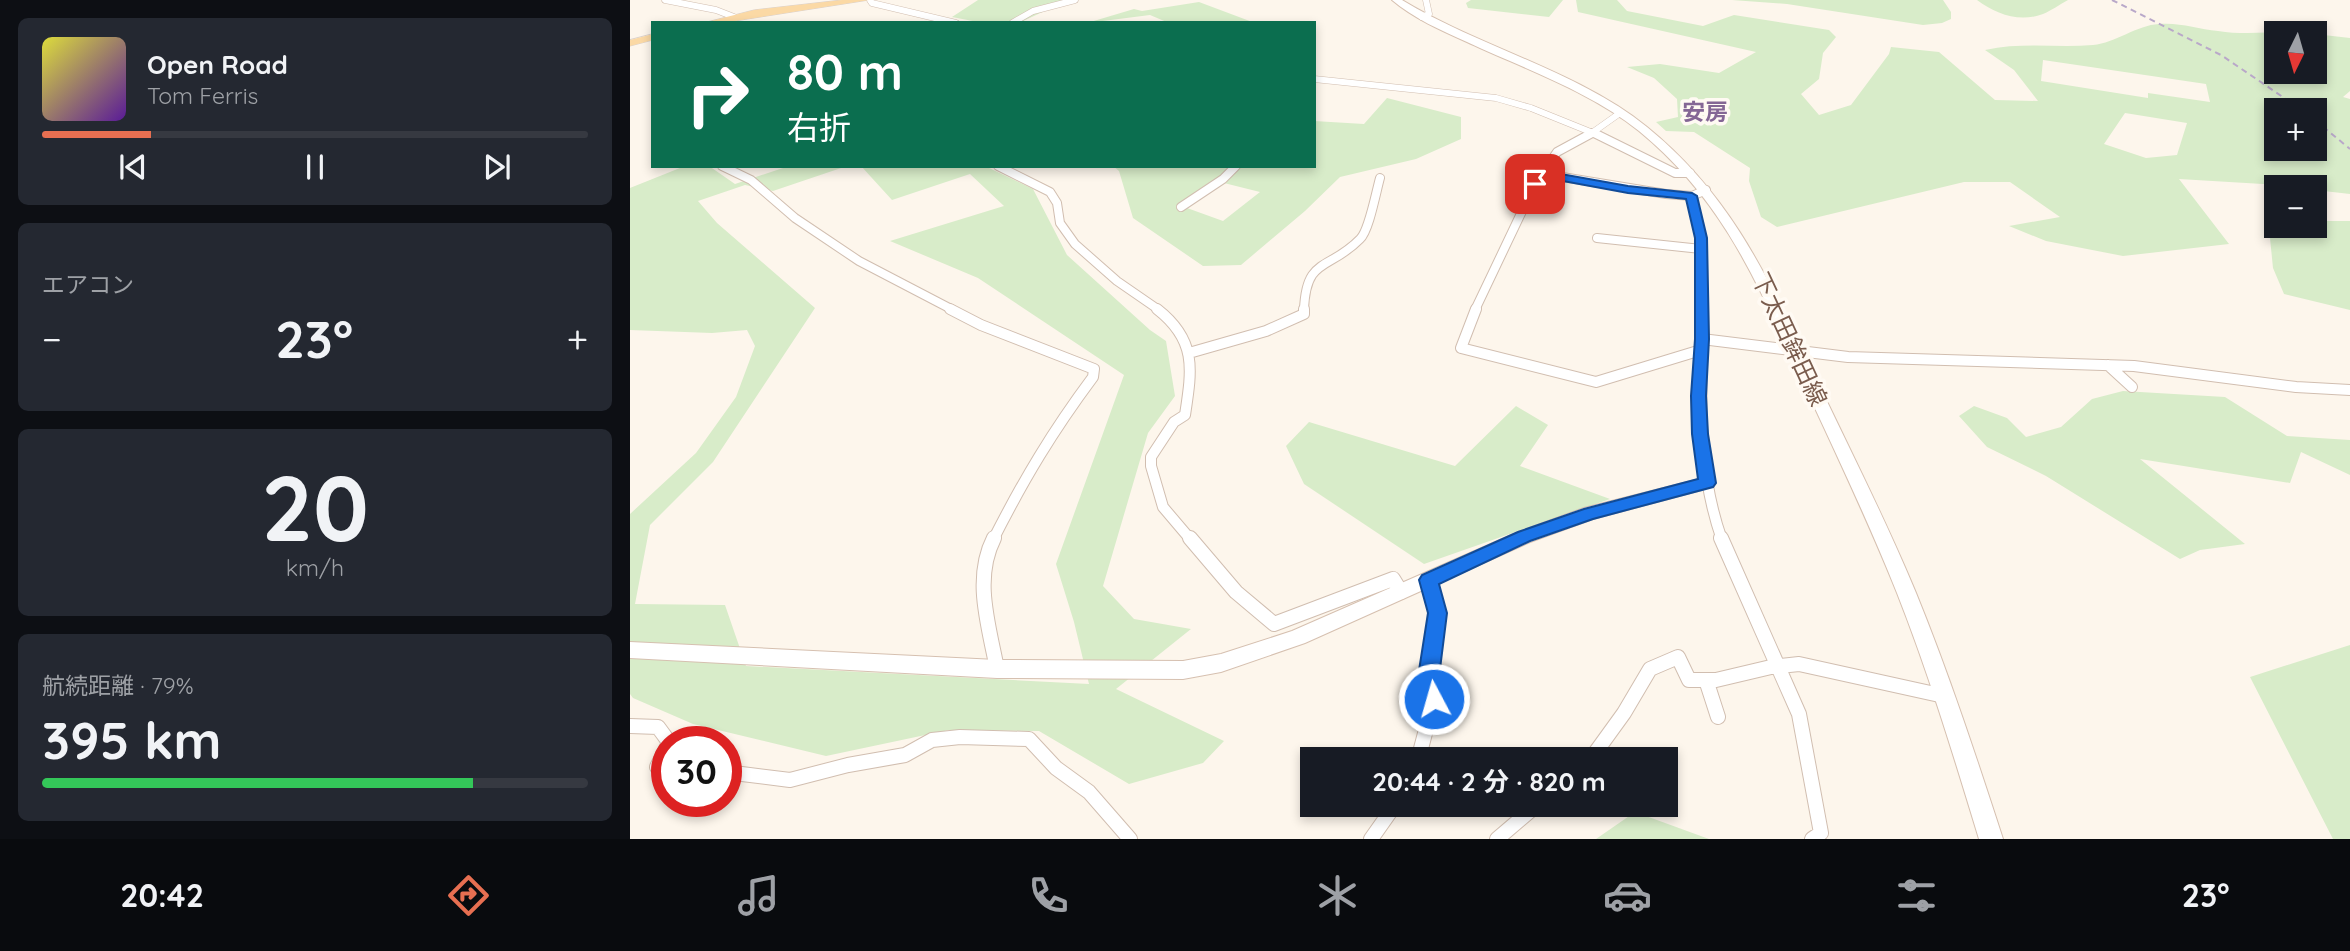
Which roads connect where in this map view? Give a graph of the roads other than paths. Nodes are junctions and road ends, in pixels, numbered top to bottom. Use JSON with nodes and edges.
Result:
{"nodes":[{"id":1,"x":665,"y":0,"type":"edge"},
{"id":2,"x":867,"y":0,"type":"edge"},
{"id":3,"x":1075,"y":0,"type":"edge"},
{"id":4,"x":1396,"y":0,"type":"edge"},
{"id":5,"x":1426,"y":0,"type":"edge"},
{"id":6,"x":734,"y":17,"type":"junction"},
{"id":7,"x":1422,"y":17,"type":"junction"},
{"id":8,"x":717,"y":21,"type":"edge"},
{"id":9,"x":948,"y":21,"type":"edge"},
{"id":10,"x":1016,"y":21,"type":"edge"},
{"id":11,"x":651,"y":38,"type":"edge"},
{"id":12,"x":630,"y":43,"type":"edge"},
{"id":13,"x":1316,"y":79,"type":"edge"},
{"id":14,"x":1620,"y":113,"type":"junction"},
{"id":15,"x":1592,"y":132,"type":"junction"},
{"id":16,"x":726,"y":168,"type":"edge"},
{"id":17,"x":1002,"y":168,"type":"edge"},
{"id":18,"x":1234,"y":168,"type":"edge"},
{"id":19,"x":1690,"y":173,"type":"junction"},
{"id":20,"x":1544,"y":174,"type":"junction"},
{"id":21,"x":1380,"y":178,"type":"dead end"},
{"id":22,"x":1706,"y":190,"type":"junction"},
{"id":23,"x":1692,"y":196,"type":"junction"},
{"id":24,"x":1181,"y":207,"type":"dead end"},
{"id":25,"x":1597,"y":238,"type":"dead end"},
{"id":26,"x":1701,"y":249,"type":"junction"},
{"id":27,"x":1701,"y":344,"type":"junction"},
{"id":28,"x":1795,"y":349,"type":"junction"},
{"id":29,"x":1189,"y":354,"type":"junction"},
{"id":30,"x":2108,"y":365,"type":"junction"},
{"id":31,"x":2132,"y":387,"type":"dead end"},
{"id":32,"x":2350,"y":390,"type":"edge"},
{"id":33,"x":1707,"y":483,"type":"junction"},
{"id":34,"x":1428,"y":580,"type":"junction"},
{"id":35,"x":1401,"y":592,"type":"junction"},
{"id":36,"x":630,"y":650,"type":"edge"},
{"id":37,"x":1778,"y":664,"type":"junction"},
{"id":38,"x":997,"y":669,"type":"junction"},
{"id":39,"x":1707,"y":683,"type":"junction"},
{"id":40,"x":1944,"y":696,"type":"junction"},
{"id":41,"x":1718,"y":717,"type":"dead end"},
{"id":42,"x":630,"y":726,"type":"edge"},
{"id":43,"x":651,"y":727,"type":"edge"},
{"id":44,"x":1421,"y":747,"type":"edge"},
{"id":45,"x":1599,"y":747,"type":"edge"},
{"id":46,"x":742,"y":774,"type":"edge"},
{"id":47,"x":1387,"y":817,"type":"edge"},
{"id":48,"x":1523,"y":817,"type":"edge"},
{"id":49,"x":1130,"y":839,"type":"edge"},
{"id":50,"x":1371,"y":839,"type":"edge"},
{"id":51,"x":1497,"y":839,"type":"edge"},
{"id":52,"x":1812,"y":839,"type":"edge"},
{"id":53,"x":1991,"y":839,"type":"edge"}],
"edges":[{"from":1,"to":6,"type":"street"},
{"from":2,"to":6,"type":"main road"},
{"from":2,"to":9,"type":"street"},
{"from":3,"to":10,"type":"street"},
{"from":4,"to":7,"type":"main road","name":"下太田鉾田線"},
{"from":5,"to":7,"type":"street"},
{"from":6,"to":8,"type":"main road"},
{"from":7,"to":14,"type":"main road","name":"下太田鉾田線"},
{"from":11,"to":12,"type":"main road"},
{"from":13,"to":15,"type":"street"},
{"from":14,"to":15,"type":"street"},
{"from":14,"to":19,"type":"main road","name":"下太田鉾田線"},
{"from":15,"to":19,"type":"street"},
{"from":15,"to":20,"type":"street"},
{"from":16,"to":38,"type":"street"},
{"from":17,"to":29,"type":"street"},
{"from":18,"to":24,"type":"street"},
{"from":19,"to":22,"type":"main road","name":"下太田鉾田線"},
{"from":20,"to":23,"type":"street"},
{"from":20,"to":27,"type":"street"},
{"from":21,"to":29,"type":"street"},
{"from":22,"to":23,"type":"street"},
{"from":22,"to":28,"type":"main road","name":"下太田鉾田線"},
{"from":23,"to":26,"type":"street"},
{"from":25,"to":26,"type":"street"},
{"from":26,"to":27,"type":"street"},
{"from":27,"to":28,"type":"street"},
{"from":27,"to":33,"type":"street"},
{"from":28,"to":30,"type":"street"},
{"from":28,"to":40,"type":"main road","name":"下太田鉾田線"},
{"from":29,"to":35,"type":"street"},
{"from":30,"to":31,"type":"street"},
{"from":30,"to":32,"type":"street"},
{"from":33,"to":34,"type":"main road"},
{"from":33,"to":37,"type":"street"},
{"from":34,"to":35,"type":"main road"},
{"from":34,"to":44,"type":"street"},
{"from":35,"to":38,"type":"main road"},
{"from":36,"to":38,"type":"main road"},
{"from":37,"to":39,"type":"street"},
{"from":37,"to":40,"type":"street"},
{"from":37,"to":52,"type":"street"},
{"from":39,"to":41,"type":"street"},
{"from":39,"to":45,"type":"street"},
{"from":40,"to":53,"type":"main road","name":"下太田鉾田線"},
{"from":42,"to":43,"type":"street"},
{"from":46,"to":49,"type":"street"},
{"from":47,"to":50,"type":"street"},
{"from":48,"to":51,"type":"street"}]}
